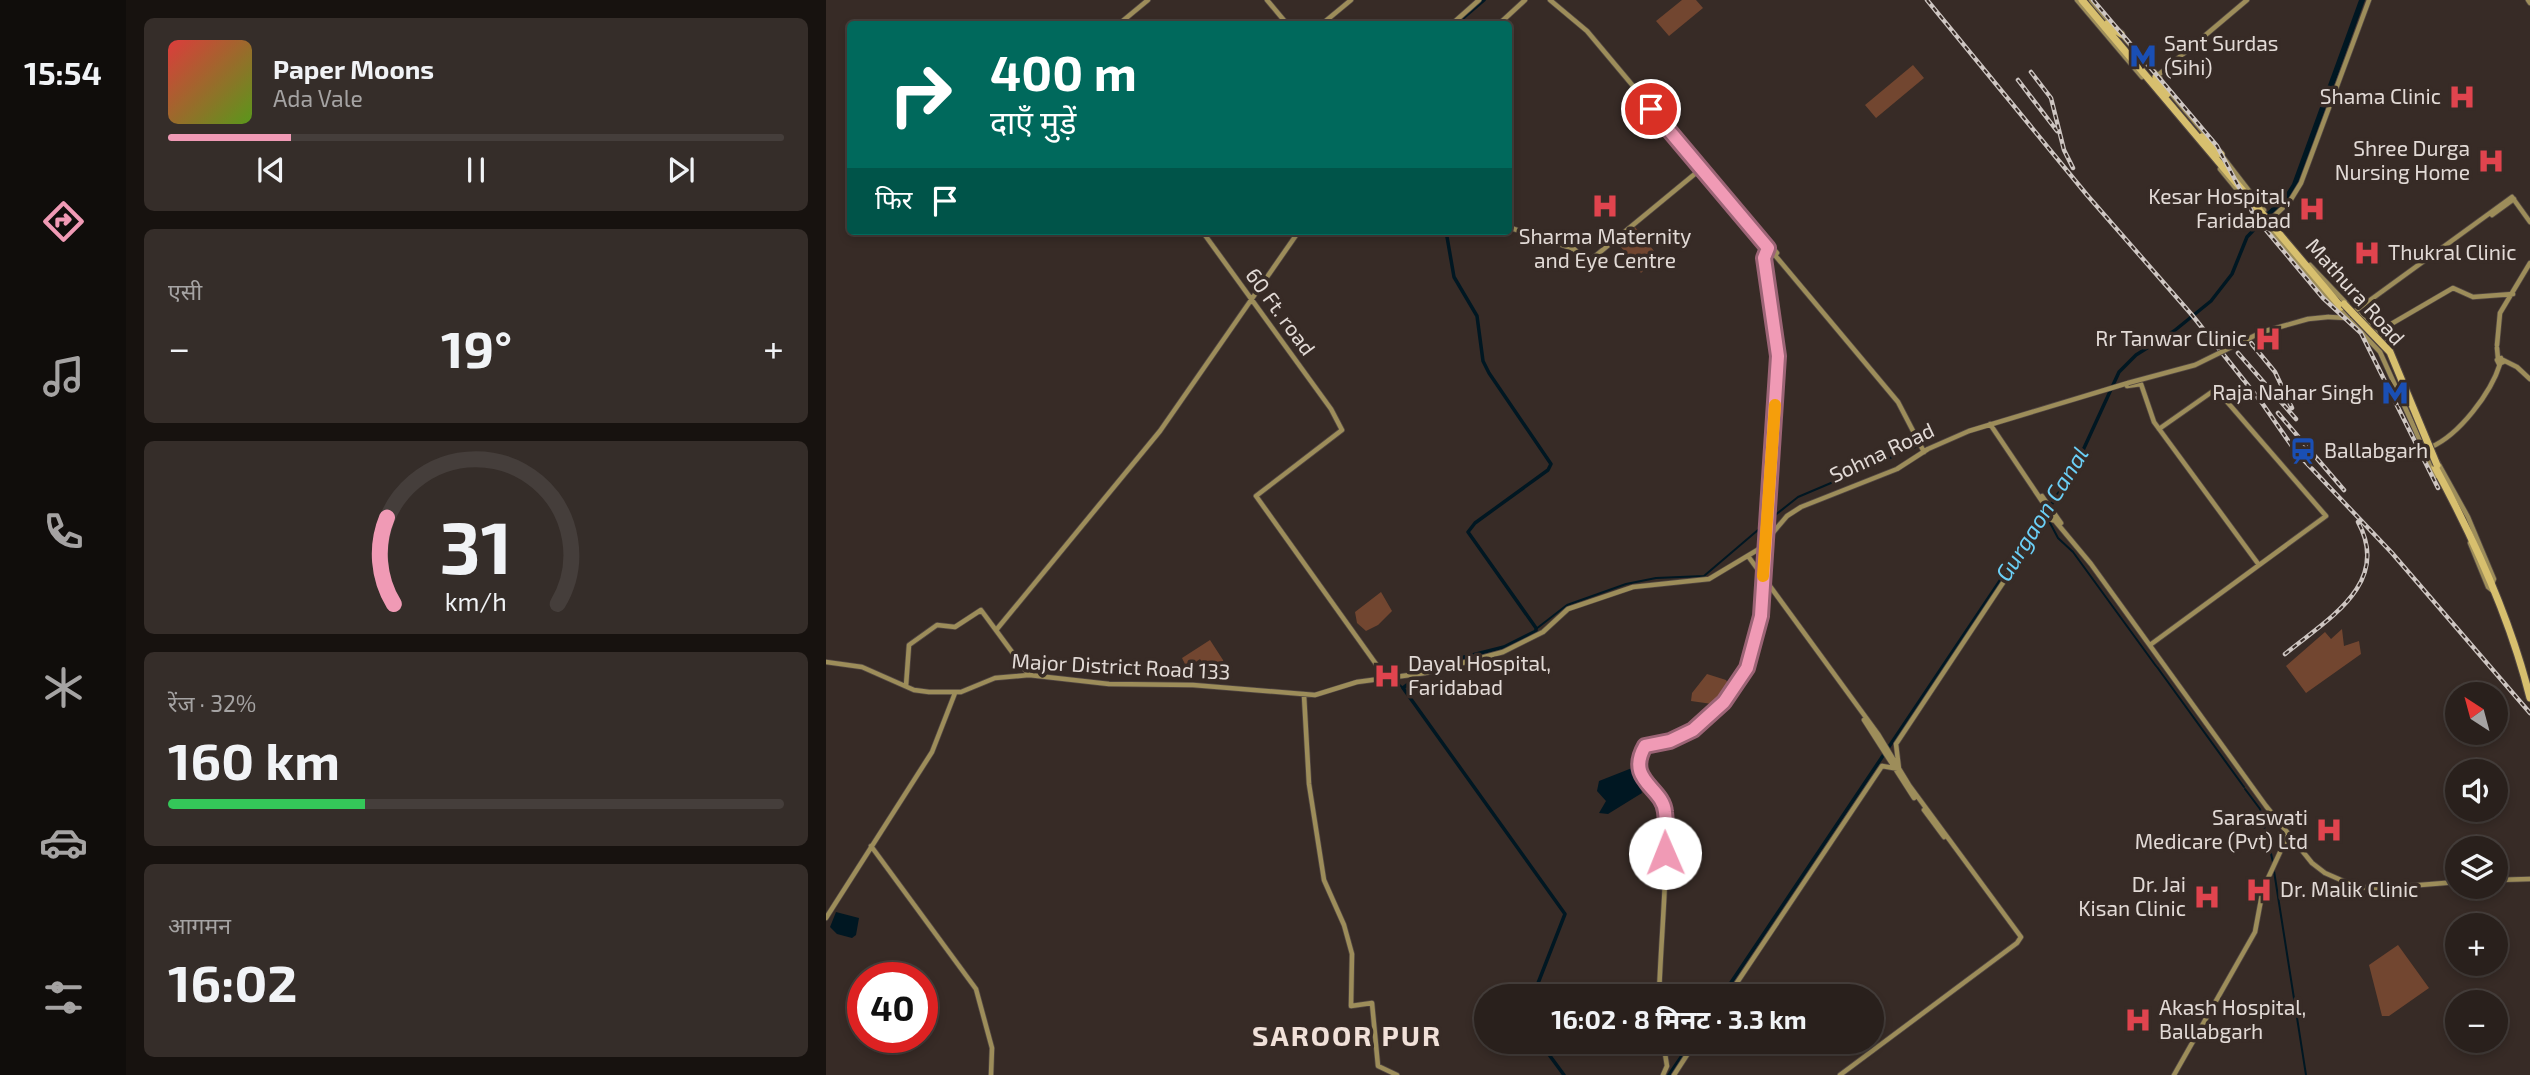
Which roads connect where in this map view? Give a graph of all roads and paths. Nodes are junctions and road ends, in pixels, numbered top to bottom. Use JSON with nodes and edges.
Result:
{"nodes":[{"id":1,"x":1148,"y":0,"type":"edge"},
{"id":2,"x":1268,"y":0,"type":"edge"},
{"id":3,"x":1351,"y":0,"type":"edge"},
{"id":4,"x":1479,"y":0,"type":"edge"},
{"id":5,"x":1525,"y":0,"type":"edge"},
{"id":6,"x":1552,"y":0,"type":"edge"},
{"id":7,"x":2084,"y":0,"type":"edge"},
{"id":8,"x":2247,"y":0,"type":"edge"},
{"id":9,"x":2368,"y":0,"type":"edge"},
{"id":10,"x":1123,"y":21,"type":"edge"},
{"id":11,"x":1286,"y":21,"type":"edge"},
{"id":12,"x":1326,"y":21,"type":"edge"},
{"id":13,"x":1455,"y":21,"type":"edge"},
{"id":14,"x":1502,"y":21,"type":"edge"},
{"id":15,"x":2106,"y":22,"type":"junction"},
{"id":16,"x":2121,"y":34,"type":"joint"},
{"id":17,"x":2156,"y":77,"type":"junction"},
{"id":18,"x":2202,"y":136,"type":"junction"},
{"id":19,"x":2221,"y":154,"type":"junction"},
{"id":20,"x":2227,"y":163,"type":"junction"},
{"id":21,"x":1702,"y":167,"type":"junction"},
{"id":22,"x":2233,"y":175,"type":"junction"},
{"id":23,"x":2266,"y":218,"type":"junction"},
{"id":24,"x":2530,"y":222,"type":"edge"},
{"id":25,"x":1512,"y":228,"type":"edge"},
{"id":26,"x":1205,"y":235,"type":"edge"},
{"id":27,"x":1296,"y":235,"type":"edge"},
{"id":28,"x":1769,"y":247,"type":"junction"},
{"id":29,"x":2530,"y":264,"type":"edge"},
{"id":30,"x":2512,"y":294,"type":"junction"},
{"id":31,"x":1252,"y":300,"type":"junction"},
{"id":32,"x":2332,"y":303,"type":"junction"},
{"id":33,"x":2345,"y":312,"type":"junction"},
{"id":34,"x":2356,"y":313,"type":"junction"},
{"id":35,"x":2330,"y":316,"type":"junction"},
{"id":36,"x":2363,"y":318,"type":"junction"},
{"id":37,"x":2355,"y":326,"type":"junction"},
{"id":38,"x":2373,"y":327,"type":"junction"},
{"id":39,"x":2363,"y":333,"type":"junction"},
{"id":40,"x":2500,"y":361,"type":"junction"},
{"id":41,"x":2530,"y":380,"type":"edge"},
{"id":42,"x":2125,"y":384,"type":"junction"},
{"id":43,"x":1990,"y":424,"type":"junction"},
{"id":44,"x":2159,"y":429,"type":"junction"},
{"id":45,"x":2431,"y":446,"type":"junction"},
{"id":46,"x":1924,"y":449,"type":"junction"},
{"id":47,"x":2049,"y":514,"type":"junction"},
{"id":48,"x":2465,"y":520,"type":"junction"},
{"id":49,"x":2059,"y":522,"type":"junction"},
{"id":50,"x":1766,"y":541,"type":"junction"},
{"id":51,"x":1747,"y":557,"type":"junction"},
{"id":52,"x":2259,"y":565,"type":"junction"},
{"id":53,"x":1763,"y":579,"type":"junction"},
{"id":54,"x":2494,"y":590,"type":"junction"},
{"id":55,"x":997,"y":629,"type":"junction"},
{"id":56,"x":2150,"y":645,"type":"junction"},
{"id":57,"x":826,"y":662,"type":"edge"},
{"id":58,"x":1421,"y":674,"type":"joint"},
{"id":59,"x":1029,"y":675,"type":"junction"},
{"id":60,"x":1386,"y":678,"type":"junction"},
{"id":61,"x":906,"y":686,"type":"junction"},
{"id":62,"x":2530,"y":688,"type":"edge"},
{"id":63,"x":955,"y":693,"type":"junction"},
{"id":64,"x":1304,"y":695,"type":"junction"},
{"id":65,"x":2530,"y":698,"type":"edge"},
{"id":66,"x":1897,"y":770,"type":"junction"},
{"id":67,"x":2288,"y":835,"type":"junction"},
{"id":68,"x":871,"y":846,"type":"junction"},
{"id":69,"x":2530,"y":877,"type":"edge"},
{"id":70,"x":2508,"y":878,"type":"edge"},
{"id":71,"x":2445,"y":884,"type":"edge"},
{"id":72,"x":826,"y":918,"type":"edge"},
{"id":73,"x":1660,"y":984,"type":"edge"},
{"id":74,"x":1736,"y":984,"type":"edge"},
{"id":75,"x":1665,"y":1054,"type":"edge"},
{"id":76,"x":1688,"y":1054,"type":"edge"},
{"id":77,"x":1379,"y":1067,"type":"junction"},
{"id":78,"x":1842,"y":1074,"type":"edge"},
{"id":79,"x":991,"y":1075,"type":"edge"},
{"id":80,"x":1378,"y":1075,"type":"edge"},
{"id":81,"x":1396,"y":1075,"type":"edge"},
{"id":82,"x":1663,"y":1075,"type":"edge"},
{"id":83,"x":1674,"y":1075,"type":"edge"},
{"id":84,"x":2174,"y":1075,"type":"edge"}],
"edges":[{"from":1,"to":10,"type":"street"},
{"from":2,"to":11,"type":"street"},
{"from":3,"to":12,"type":"street"},
{"from":4,"to":13,"type":"street"},
{"from":5,"to":14,"type":"street"},
{"from":6,"to":21,"type":"street"},
{"from":7,"to":15,"type":"highway"},
{"from":7,"to":23,"type":"highway","name":"Mathura Road"},
{"from":8,"to":17,"type":"street"},
{"from":9,"to":23,"type":"street"},
{"from":15,"to":16,"type":"highway"},
{"from":15,"to":17,"type":"highway","name":"Mathura Road"},
{"from":16,"to":17,"type":"street","name":"Mathura Road"},
{"from":17,"to":18,"type":"highway","name":"Mathura Road"},
{"from":17,"to":19,"type":"street","name":"Mathura Road"},
{"from":18,"to":19,"type":"highway"},
{"from":18,"to":22,"type":"highway","name":"Mathura Road"},
{"from":19,"to":20,"type":"street","name":"Mathura Road"},
{"from":20,"to":22,"type":"highway"},
{"from":20,"to":23,"type":"street","name":"Mathura Road"},
{"from":21,"to":25,"type":"street"},
{"from":21,"to":28,"type":"street"},
{"from":22,"to":23,"type":"highway","name":"Mathura Road"},
{"from":23,"to":32,"type":"street"},
{"from":23,"to":33,"type":"highway","name":"Mathura Road"},
{"from":24,"to":34,"type":"street"},
{"from":26,"to":31,"type":"street","name":"60 Ft. road"},
{"from":27,"to":31,"type":"street"},
{"from":28,"to":46,"type":"street"},
{"from":28,"to":50,"type":"street"},
{"from":29,"to":30,"type":"street"},
{"from":30,"to":38,"type":"street"},
{"from":30,"to":40,"type":"street"},
{"from":31,"to":55,"type":"street"},
{"from":31,"to":60,"type":"street","name":"60 Ft. road"},
{"from":32,"to":33,"type":"street"},
{"from":32,"to":35,"type":"street"},
{"from":33,"to":34,"type":"street"},
{"from":33,"to":34,"type":"street"},
{"from":33,"to":35,"type":"street"},
{"from":33,"to":37,"type":"street"},
{"from":33,"to":48,"type":"highway","name":"Mathura Road","bridge":true},
{"from":34,"to":36,"type":"street"},
{"from":35,"to":42,"type":"street","bridge":true},
{"from":36,"to":37,"type":"street"},
{"from":36,"to":38,"type":"street"},
{"from":37,"to":39,"type":"street"},
{"from":38,"to":39,"type":"street"},
{"from":38,"to":45,"type":"street"},
{"from":39,"to":48,"type":"street"},
{"from":40,"to":41,"type":"street"},
{"from":40,"to":45,"type":"street"},
{"from":42,"to":43,"type":"street","name":"Sohna Road"},
{"from":42,"to":44,"type":"street"},
{"from":43,"to":46,"type":"street","name":"Sohna Road"},
{"from":43,"to":47,"type":"street"},
{"from":44,"to":52,"type":"street"},
{"from":44,"to":52,"type":"street"},
{"from":45,"to":48,"type":"street"},
{"from":46,"to":50,"type":"street","name":"Sohna Road"},
{"from":47,"to":49,"type":"street"},
{"from":47,"to":49,"type":"street"},
{"from":47,"to":66,"type":"street"},
{"from":48,"to":54,"type":"highway","name":"Mathura Road"},
{"from":48,"to":54,"type":"highway","name":"Mathura Road"},
{"from":49,"to":56,"type":"street"},
{"from":50,"to":51,"type":"street","name":"Sohna Road"},
{"from":50,"to":53,"type":"street"},
{"from":51,"to":53,"type":"street"},
{"from":51,"to":58,"type":"street","name":"Sohna Road"},
{"from":52,"to":56,"type":"street"},
{"from":53,"to":66,"type":"street"},
{"from":53,"to":73,"type":"street"},
{"from":54,"to":62,"type":"highway"},
{"from":54,"to":65,"type":"highway"},
{"from":55,"to":59,"type":"street"},
{"from":55,"to":61,"type":"street"},
{"from":56,"to":67,"type":"street"},
{"from":57,"to":61,"type":"street","name":"Major District Road 133"},
{"from":58,"to":60,"type":"street","name":"Major District Road 133"},
{"from":59,"to":63,"type":"street","name":"Major District Road 133"},
{"from":59,"to":64,"type":"street","name":"Major District Road 133"},
{"from":60,"to":64,"type":"street","name":"Major District Road 133"},
{"from":61,"to":63,"type":"street","name":"Major District Road 133"},
{"from":63,"to":68,"type":"street"},
{"from":64,"to":77,"type":"street"},
{"from":66,"to":74,"type":"street"},
{"from":66,"to":78,"type":"street"},
{"from":67,"to":71,"type":"street"},
{"from":67,"to":84,"type":"street"},
{"from":68,"to":72,"type":"street"},
{"from":68,"to":79,"type":"street"},
{"from":69,"to":70,"type":"street"},
{"from":75,"to":82,"type":"street"},
{"from":76,"to":83,"type":"street"},
{"from":77,"to":80,"type":"street"},
{"from":77,"to":81,"type":"street"}]}
